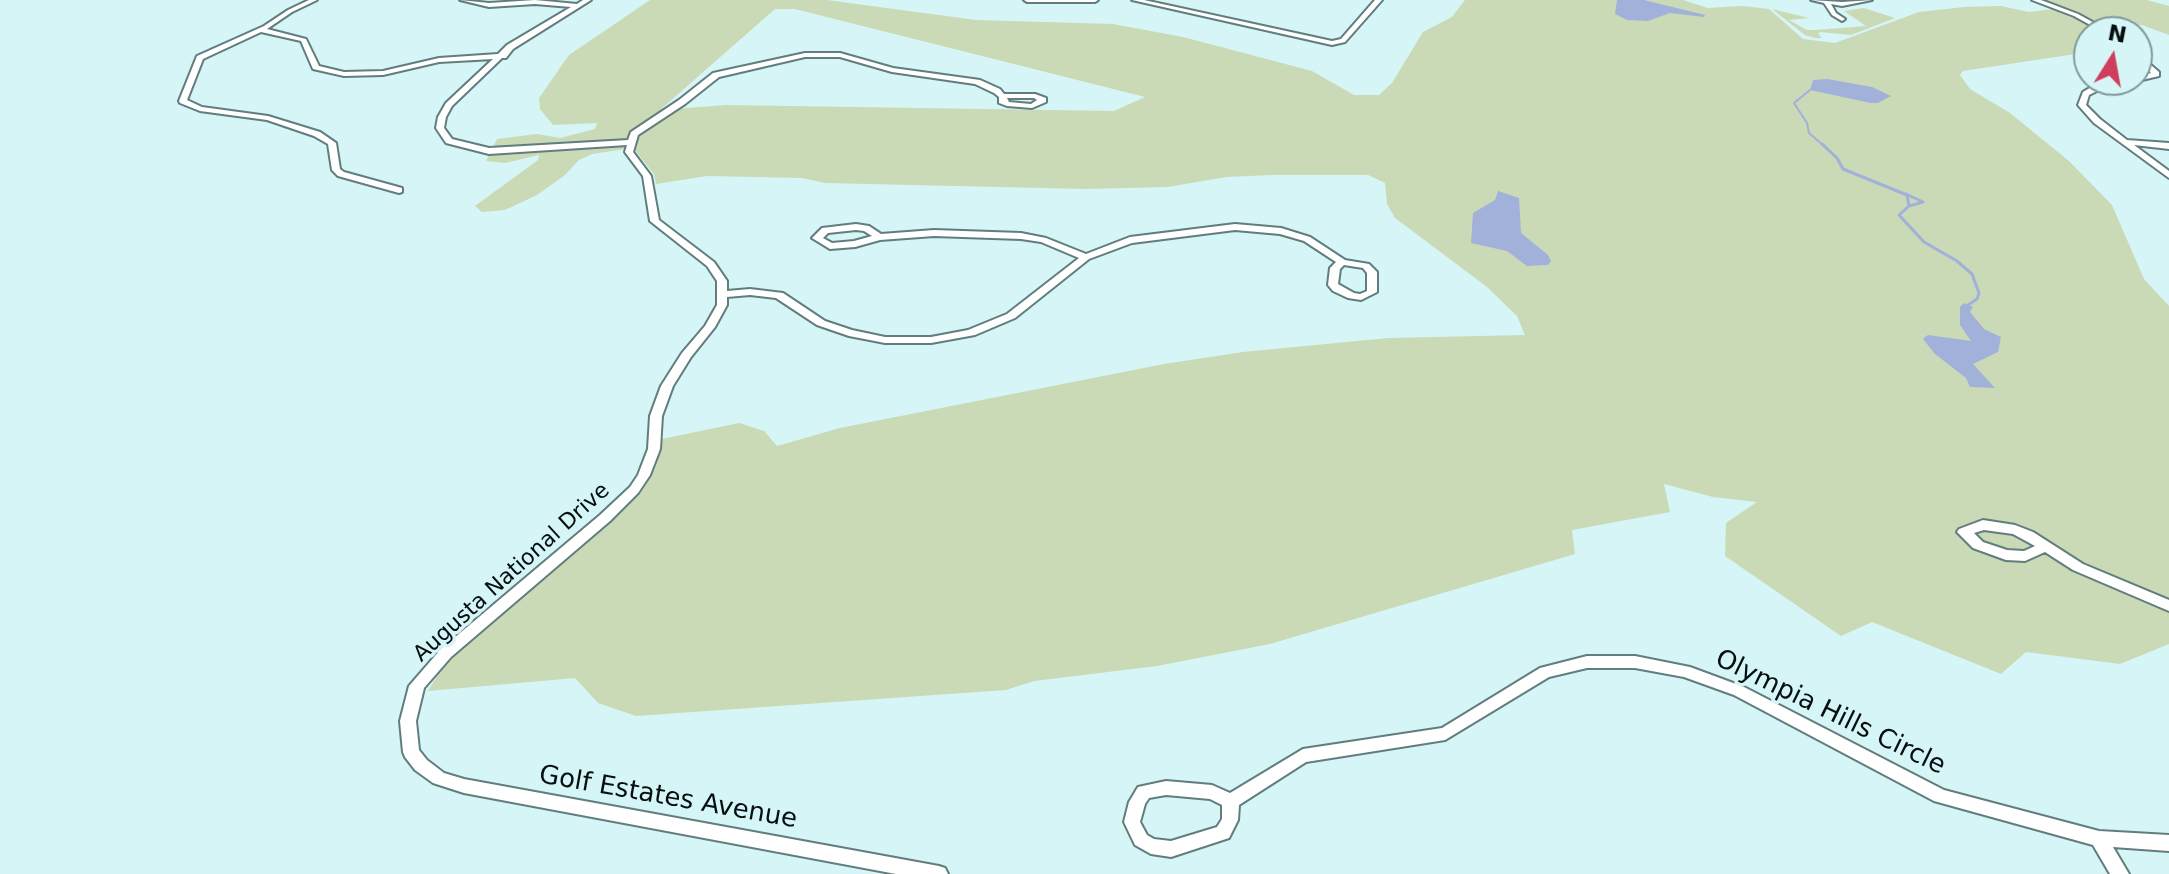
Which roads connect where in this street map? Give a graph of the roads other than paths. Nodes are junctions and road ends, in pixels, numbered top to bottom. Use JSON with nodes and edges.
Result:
{"nodes":[{"id":1,"x":314,"y":0,"type":"edge"},
{"id":2,"x":463,"y":0,"type":"edge"},
{"id":3,"x":588,"y":0,"type":"edge"},
{"id":4,"x":1027,"y":0,"type":"edge"},
{"id":5,"x":1095,"y":0,"type":"edge"},
{"id":6,"x":1135,"y":0,"type":"edge"},
{"id":7,"x":1377,"y":0,"type":"edge"},
{"id":8,"x":1814,"y":0,"type":"edge"},
{"id":9,"x":1869,"y":0,"type":"edge"},
{"id":10,"x":2035,"y":0,"type":"edge"},
{"id":11,"x":1827,"y":3,"type":"junction"},
{"id":12,"x":577,"y":6,"type":"junction"},
{"id":13,"x":2077,"y":16,"type":"edge"},
{"id":14,"x":1842,"y":19,"type":"dead end"},
{"id":15,"x":262,"y":29,"type":"junction"},
{"id":16,"x":503,"y":56,"type":"junction"},
{"id":17,"x":1002,"y":96,"type":"dead end"},
{"id":18,"x":2085,"y":96,"type":"edge"},
{"id":19,"x":629,"y":142,"type":"junction"},
{"id":20,"x":2125,"y":142,"type":"junction"},
{"id":21,"x":2169,"y":146,"type":"edge"},
{"id":22,"x":2169,"y":175,"type":"edge"},
{"id":23,"x":399,"y":190,"type":"dead end"},
{"id":24,"x":879,"y":237,"type":"junction"},
{"id":25,"x":1086,"y":257,"type":"junction"},
{"id":26,"x":1342,"y":262,"type":"dead end"},
{"id":27,"x":724,"y":294,"type":"junction"},
{"id":28,"x":2045,"y":547,"type":"junction"},
{"id":29,"x":2169,"y":606,"type":"edge"},
{"id":30,"x":408,"y":740,"type":"joint"},
{"id":31,"x":1231,"y":801,"type":"junction"},
{"id":32,"x":2099,"y":839,"type":"junction"},
{"id":33,"x":2169,"y":843,"type":"edge"},
{"id":34,"x":939,"y":874,"type":"edge"},
{"id":35,"x":2120,"y":874,"type":"edge"}],
"edges":[{"from":1,"to":15,"type":"street"},
{"from":2,"to":12,"type":"street"},
{"from":3,"to":12,"type":"street"},
{"from":4,"to":5,"type":"street"},
{"from":6,"to":7,"type":"street"},
{"from":8,"to":11,"type":"street"},
{"from":9,"to":11,"type":"street"},
{"from":10,"to":13,"type":"street"},
{"from":11,"to":14,"type":"street"},
{"from":12,"to":16,"type":"street"},
{"from":15,"to":16,"type":"street"},
{"from":15,"to":23,"type":"street"},
{"from":16,"to":19,"type":"street"},
{"from":17,"to":19,"type":"street"},
{"from":18,"to":20,"type":"street"},
{"from":19,"to":27,"type":"street"},
{"from":20,"to":21,"type":"street"},
{"from":20,"to":22,"type":"street"},
{"from":24,"to":24,"type":"street"},
{"from":24,"to":25,"type":"street"},
{"from":25,"to":26,"type":"street"},
{"from":25,"to":27,"type":"street"},
{"from":27,"to":30,"type":"street","name":"Augusta National Drive"},
{"from":28,"to":28,"type":"street"},
{"from":28,"to":29,"type":"street"},
{"from":30,"to":34,"type":"street","name":"Golf Estates Avenue"},
{"from":31,"to":31,"type":"street"},
{"from":31,"to":32,"type":"street","name":"Olympia Hills Circle"},
{"from":32,"to":33,"type":"street","name":"Olympia Hills Circle"},
{"from":32,"to":35,"type":"street"}]}
